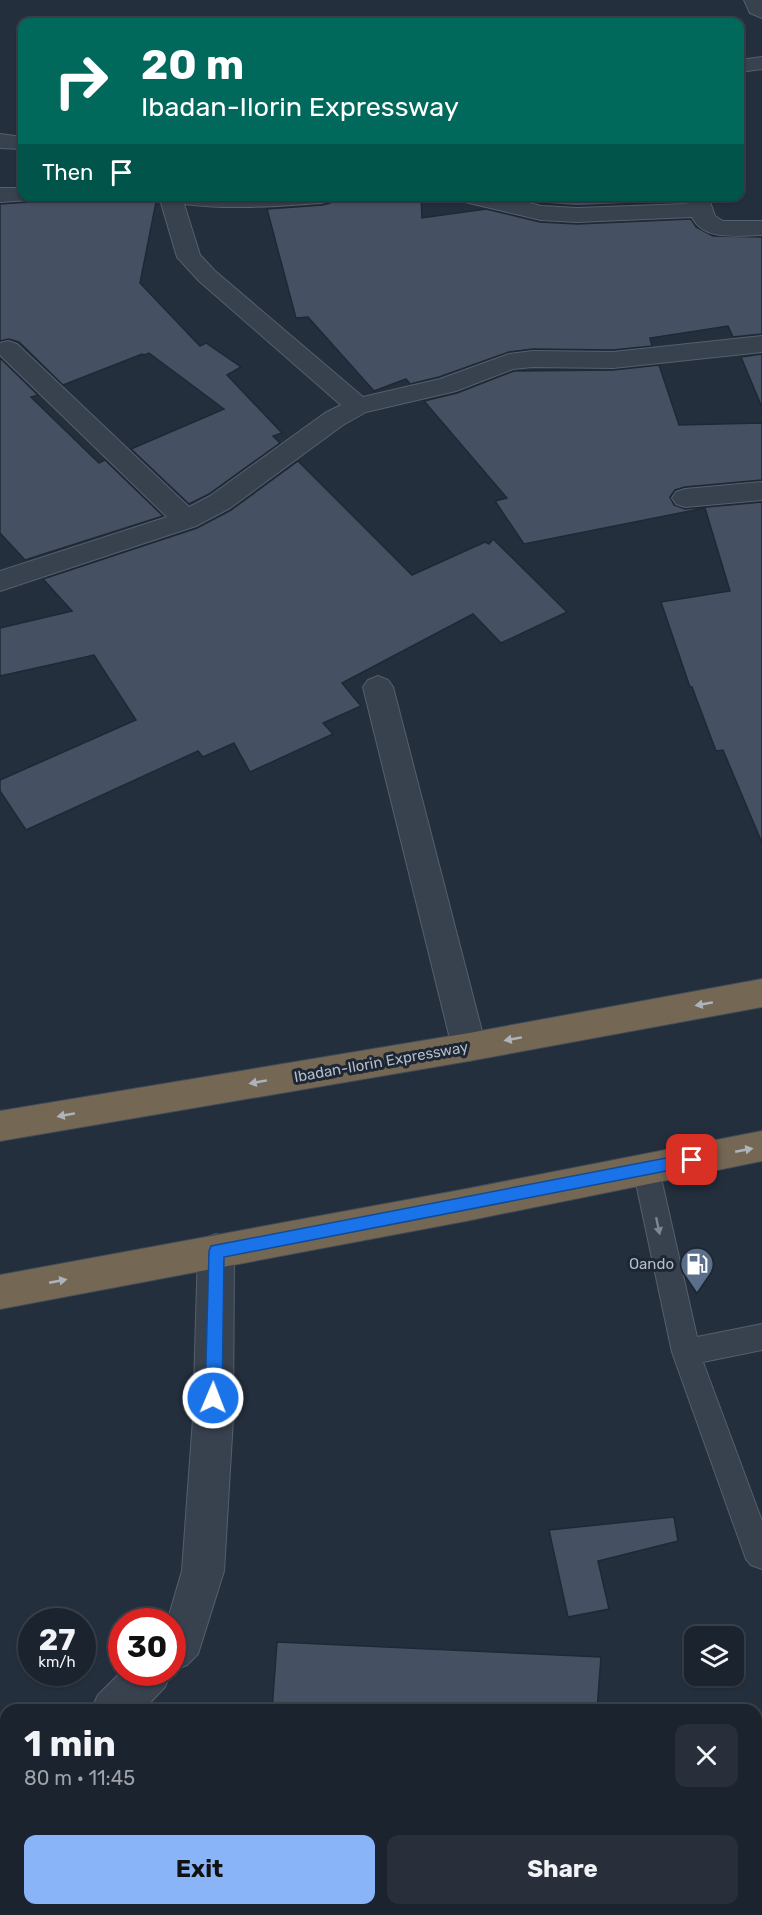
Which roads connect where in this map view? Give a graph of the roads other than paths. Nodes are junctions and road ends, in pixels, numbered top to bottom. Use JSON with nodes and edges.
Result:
{"nodes":[{"id":1,"x":753,"y":0,"type":"edge"},
{"id":2,"x":762,"y":12,"type":"edge"},
{"id":3,"x":762,"y":63,"type":"edge"},
{"id":4,"x":744,"y":65,"type":"edge"},
{"id":5,"x":0,"y":141,"type":"edge"},
{"id":6,"x":18,"y":143,"type":"edge"},
{"id":7,"x":0,"y":195,"type":"edge"},
{"id":8,"x":18,"y":195,"type":"edge"},
{"id":9,"x":172,"y":201,"type":"edge"},
{"id":10,"x":207,"y":201,"type":"edge"},
{"id":11,"x":248,"y":201,"type":"edge"},
{"id":12,"x":493,"y":201,"type":"edge"},
{"id":13,"x":698,"y":203,"type":"edge"},
{"id":14,"x":762,"y":228,"type":"edge"},
{"id":15,"x":762,"y":344,"type":"edge"},
{"id":16,"x":8,"y":349,"type":"dead end"},
{"id":17,"x":358,"y":406,"type":"junction"},
{"id":18,"x":762,"y":491,"type":"edge"},
{"id":19,"x":685,"y":498,"type":"dead end"},
{"id":20,"x":186,"y":520,"type":"junction"},
{"id":21,"x":0,"y":581,"type":"edge"},
{"id":22,"x":378,"y":687,"type":"dead end"},
{"id":23,"x":762,"y":993,"type":"edge"},
{"id":24,"x":469,"y":1047,"type":"junction"},
{"id":25,"x":0,"y":1126,"type":"edge"},
{"id":26,"x":762,"y":1146,"type":"edge"},
{"id":27,"x":646,"y":1169,"type":"junction"},
{"id":28,"x":216,"y":1251,"type":"junction"},
{"id":29,"x":0,"y":1292,"type":"edge"},
{"id":30,"x":762,"y":1337,"type":"edge"},
{"id":31,"x":686,"y":1352,"type":"junction"},
{"id":32,"x":762,"y":1554,"type":"edge"},
{"id":33,"x":186,"y":1629,"type":"edge"},
{"id":34,"x":136,"y":1686,"type":"edge"},
{"id":35,"x":119,"y":1704,"type":"edge"}],
"edges":[{"from":1,"to":2,"type":"street"},
{"from":3,"to":4,"type":"street"},
{"from":5,"to":6,"type":"street"},
{"from":7,"to":8,"type":"street"},
{"from":9,"to":17,"type":"street"},
{"from":10,"to":11,"type":"street"},
{"from":12,"to":13,"type":"street"},
{"from":13,"to":14,"type":"street"},
{"from":15,"to":17,"type":"street"},
{"from":16,"to":20,"type":"street"},
{"from":17,"to":20,"type":"street"},
{"from":18,"to":19,"type":"street"},
{"from":20,"to":21,"type":"street"},
{"from":22,"to":24,"type":"street"},
{"from":23,"to":24,"type":"highway","name":"Ibadan-Ilorin Expressway","one_way":true},
{"from":24,"to":25,"type":"highway","name":"Ibadan-Ilorin Expressway","one_way":true},
{"from":27,"to":26,"type":"highway","one_way":true},
{"from":27,"to":28,"type":"highway"},
{"from":27,"to":31,"type":"lane","one_way":true},
{"from":29,"to":28,"type":"highway","one_way":true},
{"from":28,"to":33,"type":"street"},
{"from":30,"to":31,"type":"lane"},
{"from":31,"to":32,"type":"lane"},
{"from":34,"to":35,"type":"street"}]}
